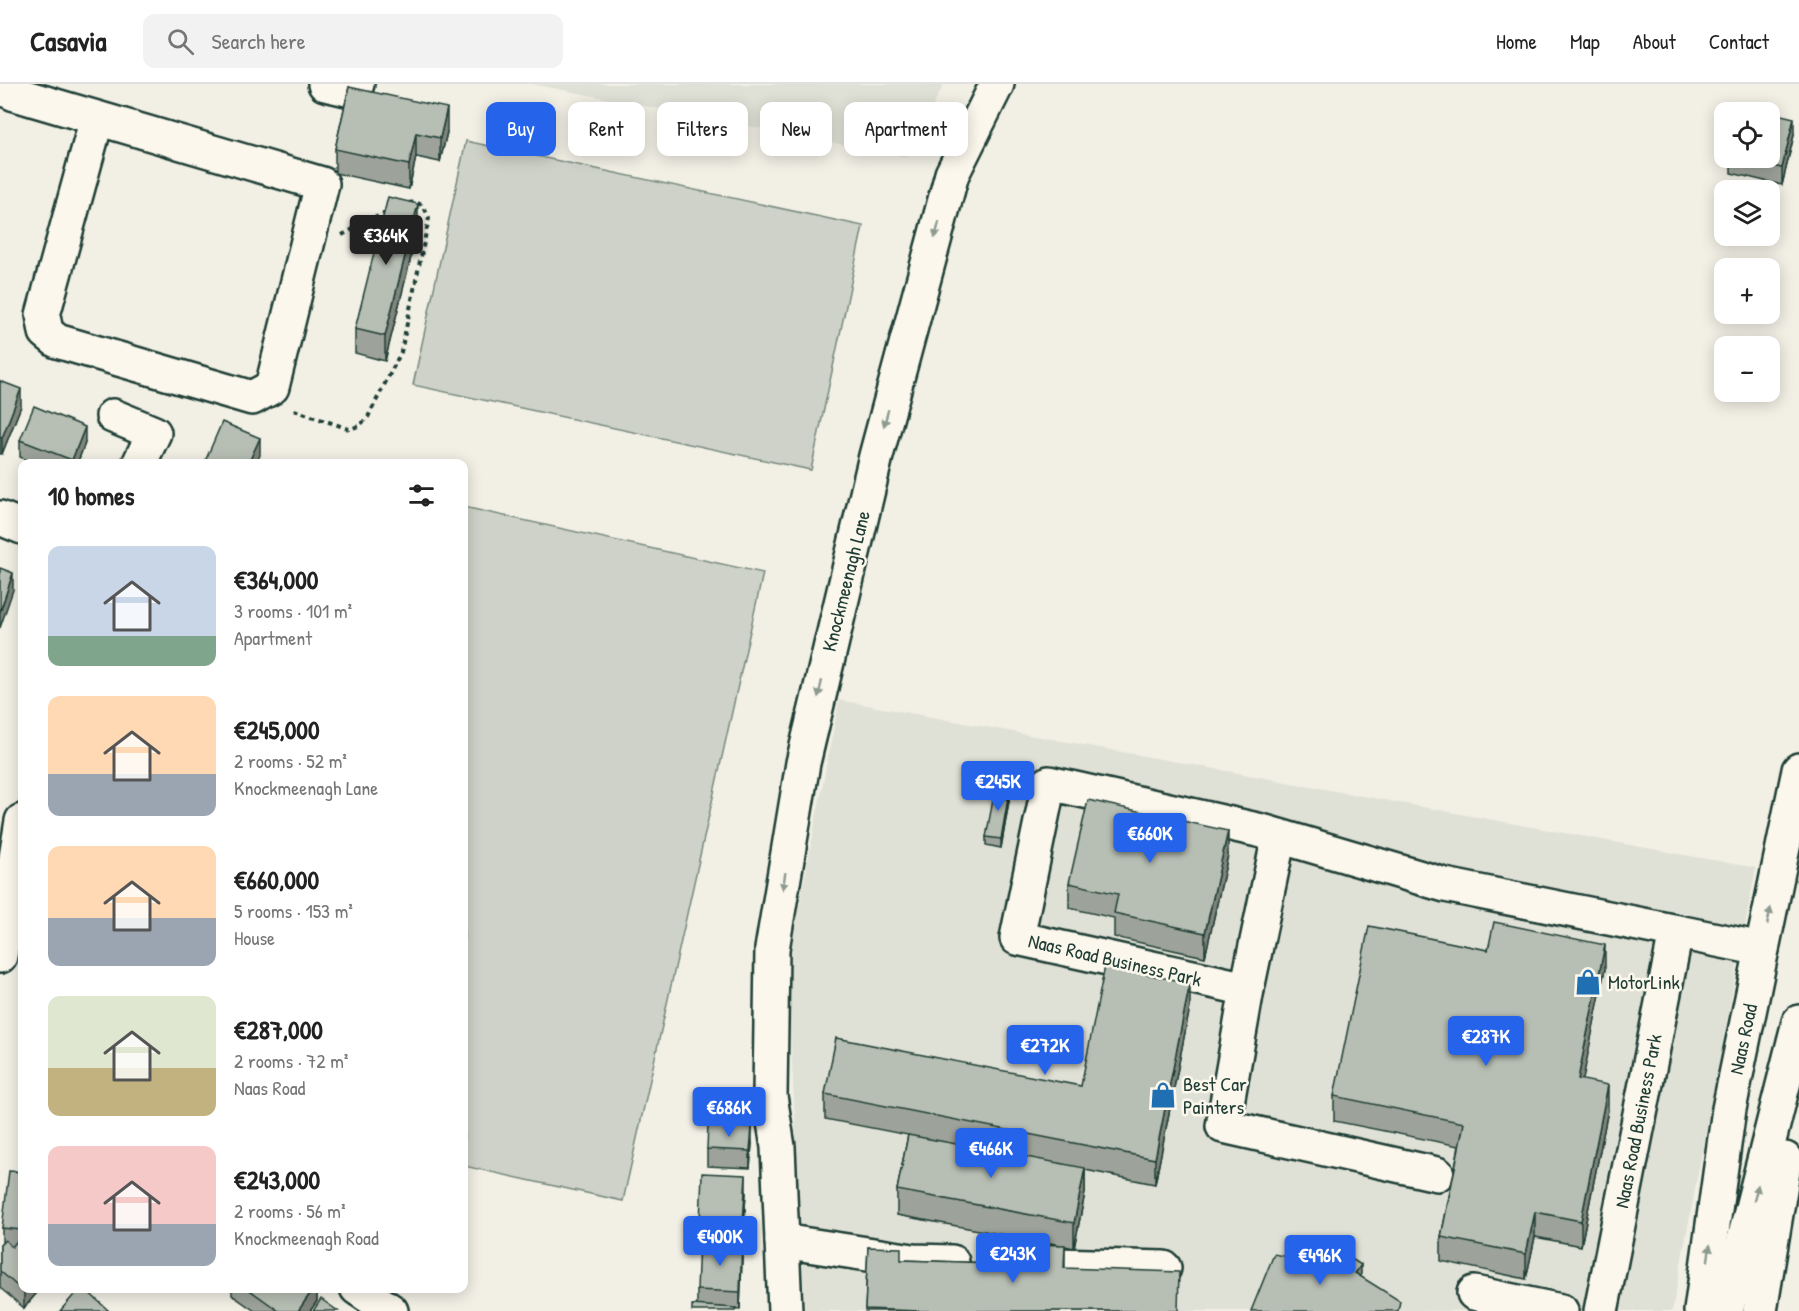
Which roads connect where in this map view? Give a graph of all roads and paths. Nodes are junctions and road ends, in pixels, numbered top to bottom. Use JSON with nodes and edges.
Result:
{"nodes":[{"id":1,"x":325,"y":84,"type":"edge"},
{"id":2,"x":357,"y":84,"type":"edge"},
{"id":3,"x":998,"y":84,"type":"edge"},
{"id":4,"x":0,"y":87,"type":"edge"},
{"id":5,"x":97,"y":118,"type":"junction"},
{"id":6,"x":403,"y":203,"type":"edge"},
{"id":7,"x":393,"y":208,"type":"edge"},
{"id":8,"x":308,"y":243,"type":"junction"},
{"id":9,"x":272,"y":387,"type":"junction"},
{"id":10,"x":113,"y":416,"type":"dead end"},
{"id":11,"x":141,"y":459,"type":"edge"},
{"id":12,"x":0,"y":518,"type":"edge"},
{"id":13,"x":18,"y":525,"type":"edge"},
{"id":14,"x":1799,"y":770,"type":"edge"},
{"id":15,"x":1280,"y":836,"type":"junction"},
{"id":16,"x":18,"y":846,"type":"edge"},
{"id":17,"x":1676,"y":932,"type":"junction"},
{"id":18,"x":1762,"y":949,"type":"junction"},
{"id":19,"x":0,"y":956,"type":"edge"},
{"id":20,"x":1247,"y":989,"type":"junction"},
{"id":21,"x":1799,"y":1022,"type":"edge"},
{"id":22,"x":1799,"y":1069,"type":"edge"},
{"id":23,"x":1437,"y":1174,"type":"dead end"},
{"id":24,"x":782,"y":1241,"type":"junction"},
{"id":25,"x":1164,"y":1268,"type":"dead end"},
{"id":26,"x":364,"y":1293,"type":"edge"},
{"id":27,"x":1474,"y":1293,"type":"dead end"},
{"id":28,"x":391,"y":1311,"type":"edge"},
{"id":29,"x":785,"y":1311,"type":"edge"},
{"id":30,"x":1561,"y":1311,"type":"edge"},
{"id":31,"x":1601,"y":1311,"type":"edge"},
{"id":32,"x":1701,"y":1311,"type":"edge"},
{"id":33,"x":1726,"y":1311,"type":"edge"},
{"id":34,"x":1760,"y":1311,"type":"edge"}],
"edges":[{"from":1,"to":2,"type":"main road"},
{"from":3,"to":24,"type":"main road","name":"Knockmeenagh Lane","one_way":true},
{"from":4,"to":5,"type":"main road"},
{"from":5,"to":8,"type":"main road"},
{"from":5,"to":9,"type":"main road"},
{"from":6,"to":9,"type":"path"},
{"from":7,"to":8,"type":"path"},
{"from":8,"to":9,"type":"main road"},
{"from":10,"to":11,"type":"main road"},
{"from":12,"to":13,"type":"main road"},
{"from":18,"to":14,"type":"main road","name":"Naas Road","one_way":true},
{"from":15,"to":17,"type":"main road","name":"Naas Road Business Park"},
{"from":15,"to":20,"type":"main road"},
{"from":15,"to":20,"type":"main road","name":"Naas Road Business Park"},
{"from":16,"to":19,"type":"main road"},
{"from":17,"to":18,"type":"main road","name":"Naas Road Business Park"},
{"from":17,"to":31,"type":"main road","name":"Naas Road Business Park"},
{"from":32,"to":18,"type":"main road","name":"Naas Road","one_way":true},
{"from":20,"to":23,"type":"main road"},
{"from":33,"to":21,"type":"main road","one_way":true},
{"from":22,"to":34,"type":"main road"},
{"from":24,"to":25,"type":"main road"},
{"from":24,"to":29,"type":"main road","name":"Knockmeenagh Lane"},
{"from":26,"to":28,"type":"main road"},
{"from":27,"to":30,"type":"main road"}]}
